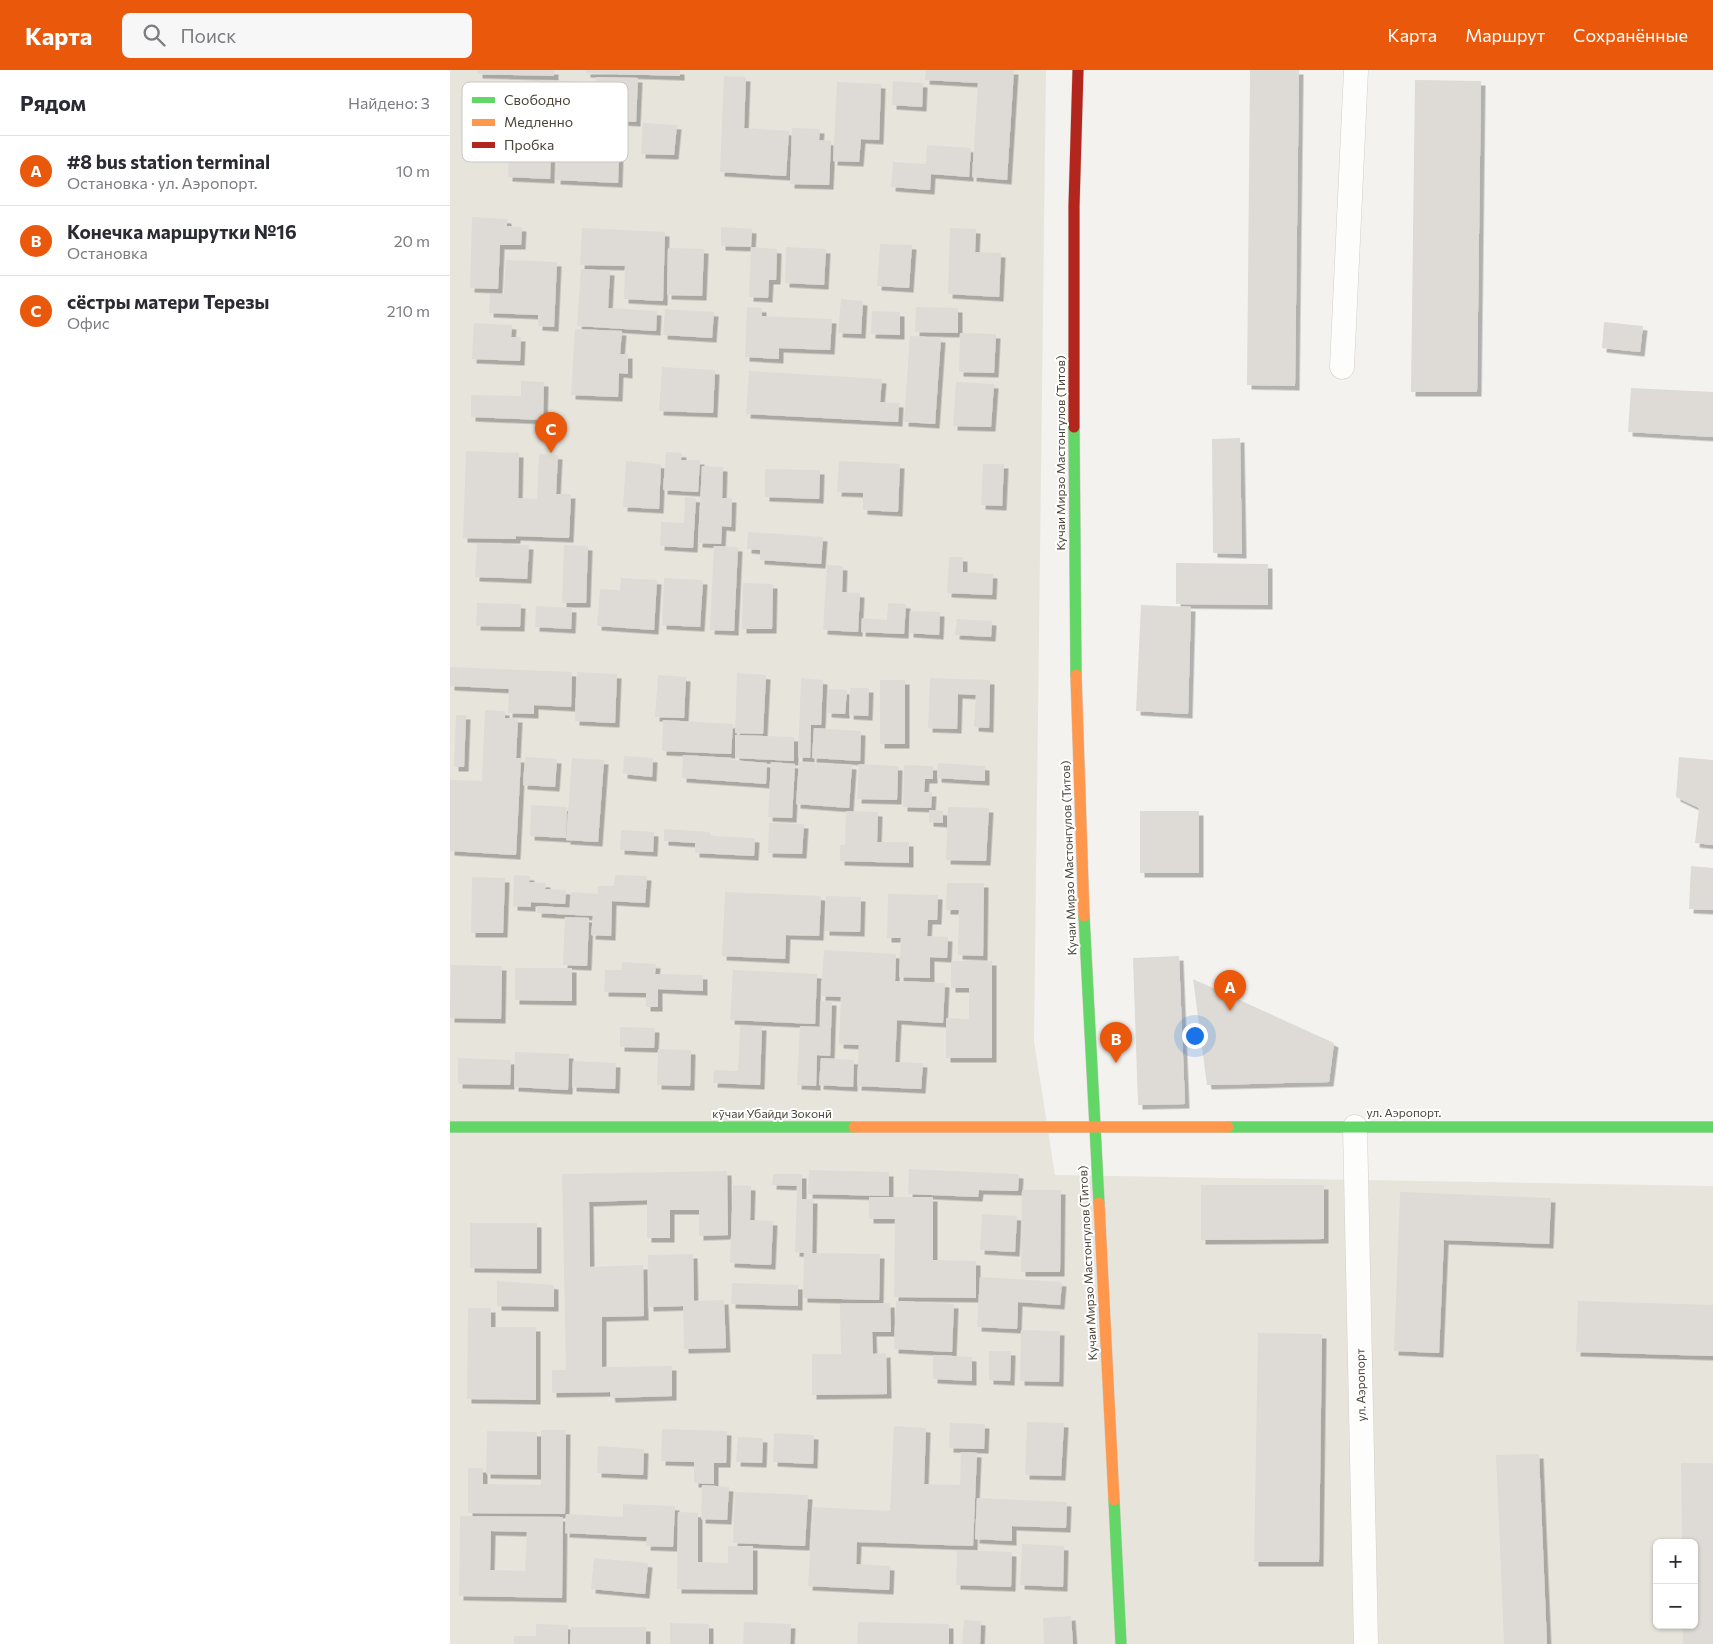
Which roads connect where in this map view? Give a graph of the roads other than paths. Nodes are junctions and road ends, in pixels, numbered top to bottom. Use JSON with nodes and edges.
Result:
{"nodes":[{"id":1,"x":1078,"y":70,"type":"edge"},
{"id":2,"x":1356,"y":70,"type":"edge"},
{"id":3,"x":1342,"y":367,"type":"dead end"},
{"id":4,"x":450,"y":1127,"type":"edge"},
{"id":5,"x":1355,"y":1127,"type":"junction"},
{"id":6,"x":1713,"y":1127,"type":"edge"},
{"id":7,"x":1095,"y":1128,"type":"junction"},
{"id":8,"x":1121,"y":1644,"type":"edge"},
{"id":9,"x":1366,"y":1644,"type":"edge"}],
"edges":[{"from":1,"to":7,"type":"street","name":"Кучаи Мирзо Мастонгулов (Титов)"},
{"from":2,"to":3,"type":"street"},
{"from":4,"to":7,"type":"street","name":"кӯчаи Убайди Зоконӣ"},
{"from":5,"to":6,"type":"street","name":"ул. Аэропорт."},
{"from":5,"to":7,"type":"street","name":"ул. Аэропорт."},
{"from":5,"to":9,"type":"street","name":"ул. Аэропорт"},
{"from":7,"to":8,"type":"street","name":"Кучаи Мирзо Мастонгулов (Титов)"}]}
